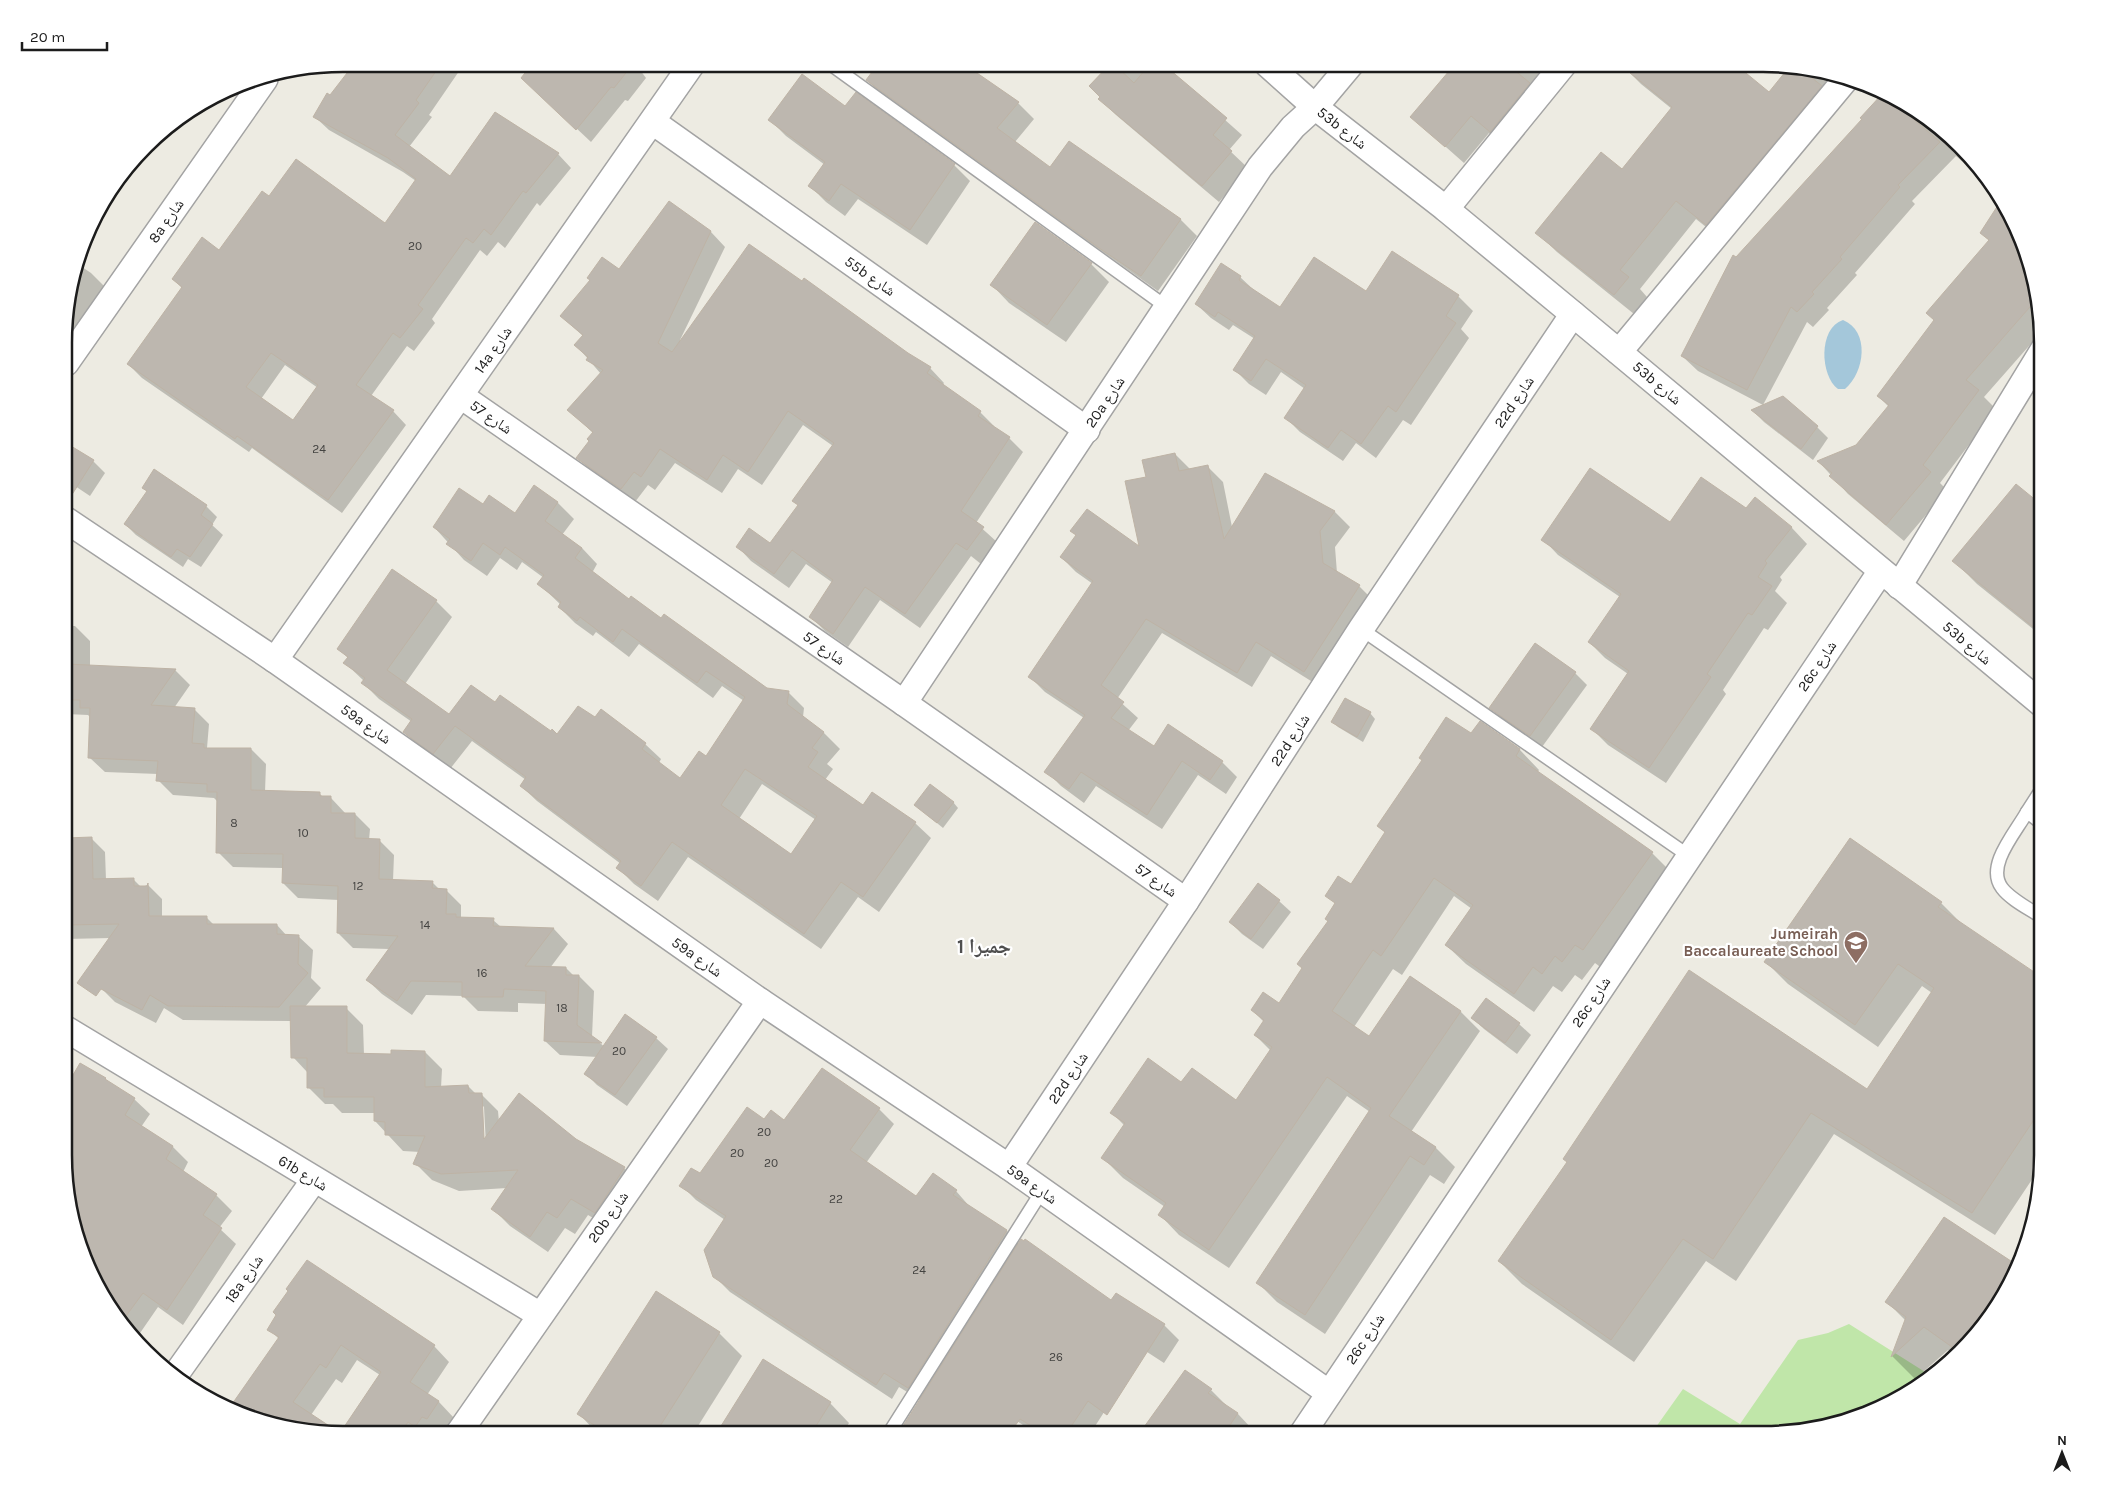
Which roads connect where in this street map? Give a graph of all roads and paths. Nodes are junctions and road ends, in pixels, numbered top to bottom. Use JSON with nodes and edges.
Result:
{"nodes":[{"id":1,"x":686,"y":72,"type":"edge"},
{"id":2,"x":841,"y":72,"type":"edge"},
{"id":3,"x":1276,"y":72,"type":"edge"},
{"id":4,"x":1344,"y":72,"type":"edge"},
{"id":5,"x":1557,"y":72,"type":"edge"},
{"id":6,"x":1842,"y":84,"type":"edge"},
{"id":7,"x":260,"y":86,"type":"edge"},
{"id":8,"x":1315,"y":107,"type":"junction"},
{"id":9,"x":652,"y":122,"type":"junction"},
{"id":10,"x":1446,"y":209,"type":"junction"},
{"id":11,"x":1168,"y":308,"type":"junction"},
{"id":12,"x":1573,"y":314,"type":"junction"},
{"id":13,"x":1619,"y":352,"type":"junction"},
{"id":14,"x":72,"y":354,"type":"edge"},
{"id":15,"x":2034,"y":363,"type":"edge"},
{"id":16,"x":461,"y":396,"type":"junction"},
{"id":17,"x":1086,"y":430,"type":"junction"},
{"id":18,"x":72,"y":524,"type":"edge"},
{"id":19,"x":1890,"y":579,"type":"junction"},
{"id":20,"x":1361,"y":629,"type":"junction"},
{"id":21,"x":275,"y":660,"type":"junction"},
{"id":22,"x":2034,"y":698,"type":"edge"},
{"id":23,"x":904,"y":703,"type":"junction"},
{"id":24,"x":2034,"y":801,"type":"edge"},
{"id":25,"x":2027,"y":812,"type":"junction"},
{"id":26,"x":2034,"y":817,"type":"edge"},
{"id":27,"x":1690,"y":856,"type":"junction"},
{"id":28,"x":1186,"y":901,"type":"junction"},
{"id":29,"x":2034,"y":911,"type":"edge"},
{"id":30,"x":760,"y":1001,"type":"junction"},
{"id":31,"x":72,"y":1033,"type":"edge"},
{"id":32,"x":1009,"y":1167,"type":"junction"},
{"id":33,"x":314,"y":1180,"type":"junction"},
{"id":34,"x":1042,"y":1191,"type":"junction"},
{"id":35,"x":540,"y":1315,"type":"junction"},
{"id":36,"x":179,"y":1370,"type":"edge"},
{"id":37,"x":1329,"y":1393,"type":"junction"},
{"id":38,"x":464,"y":1426,"type":"edge"},
{"id":39,"x":894,"y":1426,"type":"edge"},
{"id":40,"x":1307,"y":1426,"type":"edge"}],
"edges":[{"from":1,"to":9,"type":"street","name":"14a شارع"},
{"from":2,"to":11,"type":"lane"},
{"from":3,"to":8,"type":"street","name":"53b شارع"},
{"from":4,"to":8,"type":"street","name":"20a شارع"},
{"from":5,"to":10,"type":"street"},
{"from":6,"to":13,"type":"street"},
{"from":7,"to":14,"type":"street","name":"8a شارع"},
{"from":8,"to":10,"type":"street","name":"53b شارع"},
{"from":8,"to":11,"type":"street","name":"20a شارع"},
{"from":9,"to":16,"type":"street","name":"14a شارع"},
{"from":9,"to":17,"type":"street","name":"55b شارع"},
{"from":10,"to":12,"type":"street","name":"53b شارع"},
{"from":11,"to":17,"type":"street","name":"20a شارع"},
{"from":12,"to":13,"type":"street","name":"53b شارع"},
{"from":12,"to":20,"type":"street","name":"22d شارع"},
{"from":13,"to":19,"type":"street","name":"53b شارع"},
{"from":15,"to":19,"type":"street","name":"26c شارع"},
{"from":16,"to":21,"type":"street","name":"14a شارع"},
{"from":16,"to":23,"type":"street","name":"شارع 57"},
{"from":17,"to":23,"type":"street","name":"20a شارع"},
{"from":18,"to":21,"type":"street","name":"59a شارع"},
{"from":19,"to":22,"type":"street","name":"53b شارع"},
{"from":19,"to":27,"type":"street","name":"26c شارع"},
{"from":20,"to":27,"type":"lane"},
{"from":20,"to":28,"type":"street","name":"22d شارع"},
{"from":21,"to":30,"type":"street","name":"59a شارع"},
{"from":23,"to":28,"type":"street","name":"شارع 57"},
{"from":24,"to":25,"type":"lane"},
{"from":25,"to":26,"type":"lane"},
{"from":25,"to":29,"type":"lane"},
{"from":27,"to":37,"type":"street","name":"26c شارع"},
{"from":28,"to":32,"type":"street","name":"22d شارع"},
{"from":30,"to":32,"type":"street","name":"59a شارع"},
{"from":30,"to":35,"type":"street","name":"20b شارع"},
{"from":31,"to":33,"type":"street","name":"61b شارع"},
{"from":32,"to":34,"type":"street","name":"59a شارع"},
{"from":33,"to":35,"type":"street","name":"61b شارع"},
{"from":33,"to":36,"type":"street","name":"18a شارع"},
{"from":34,"to":37,"type":"street","name":"59a شارع"},
{"from":34,"to":39,"type":"lane"},
{"from":35,"to":38,"type":"street","name":"20b شارع"},
{"from":37,"to":40,"type":"street","name":"26c شارع"}]}
